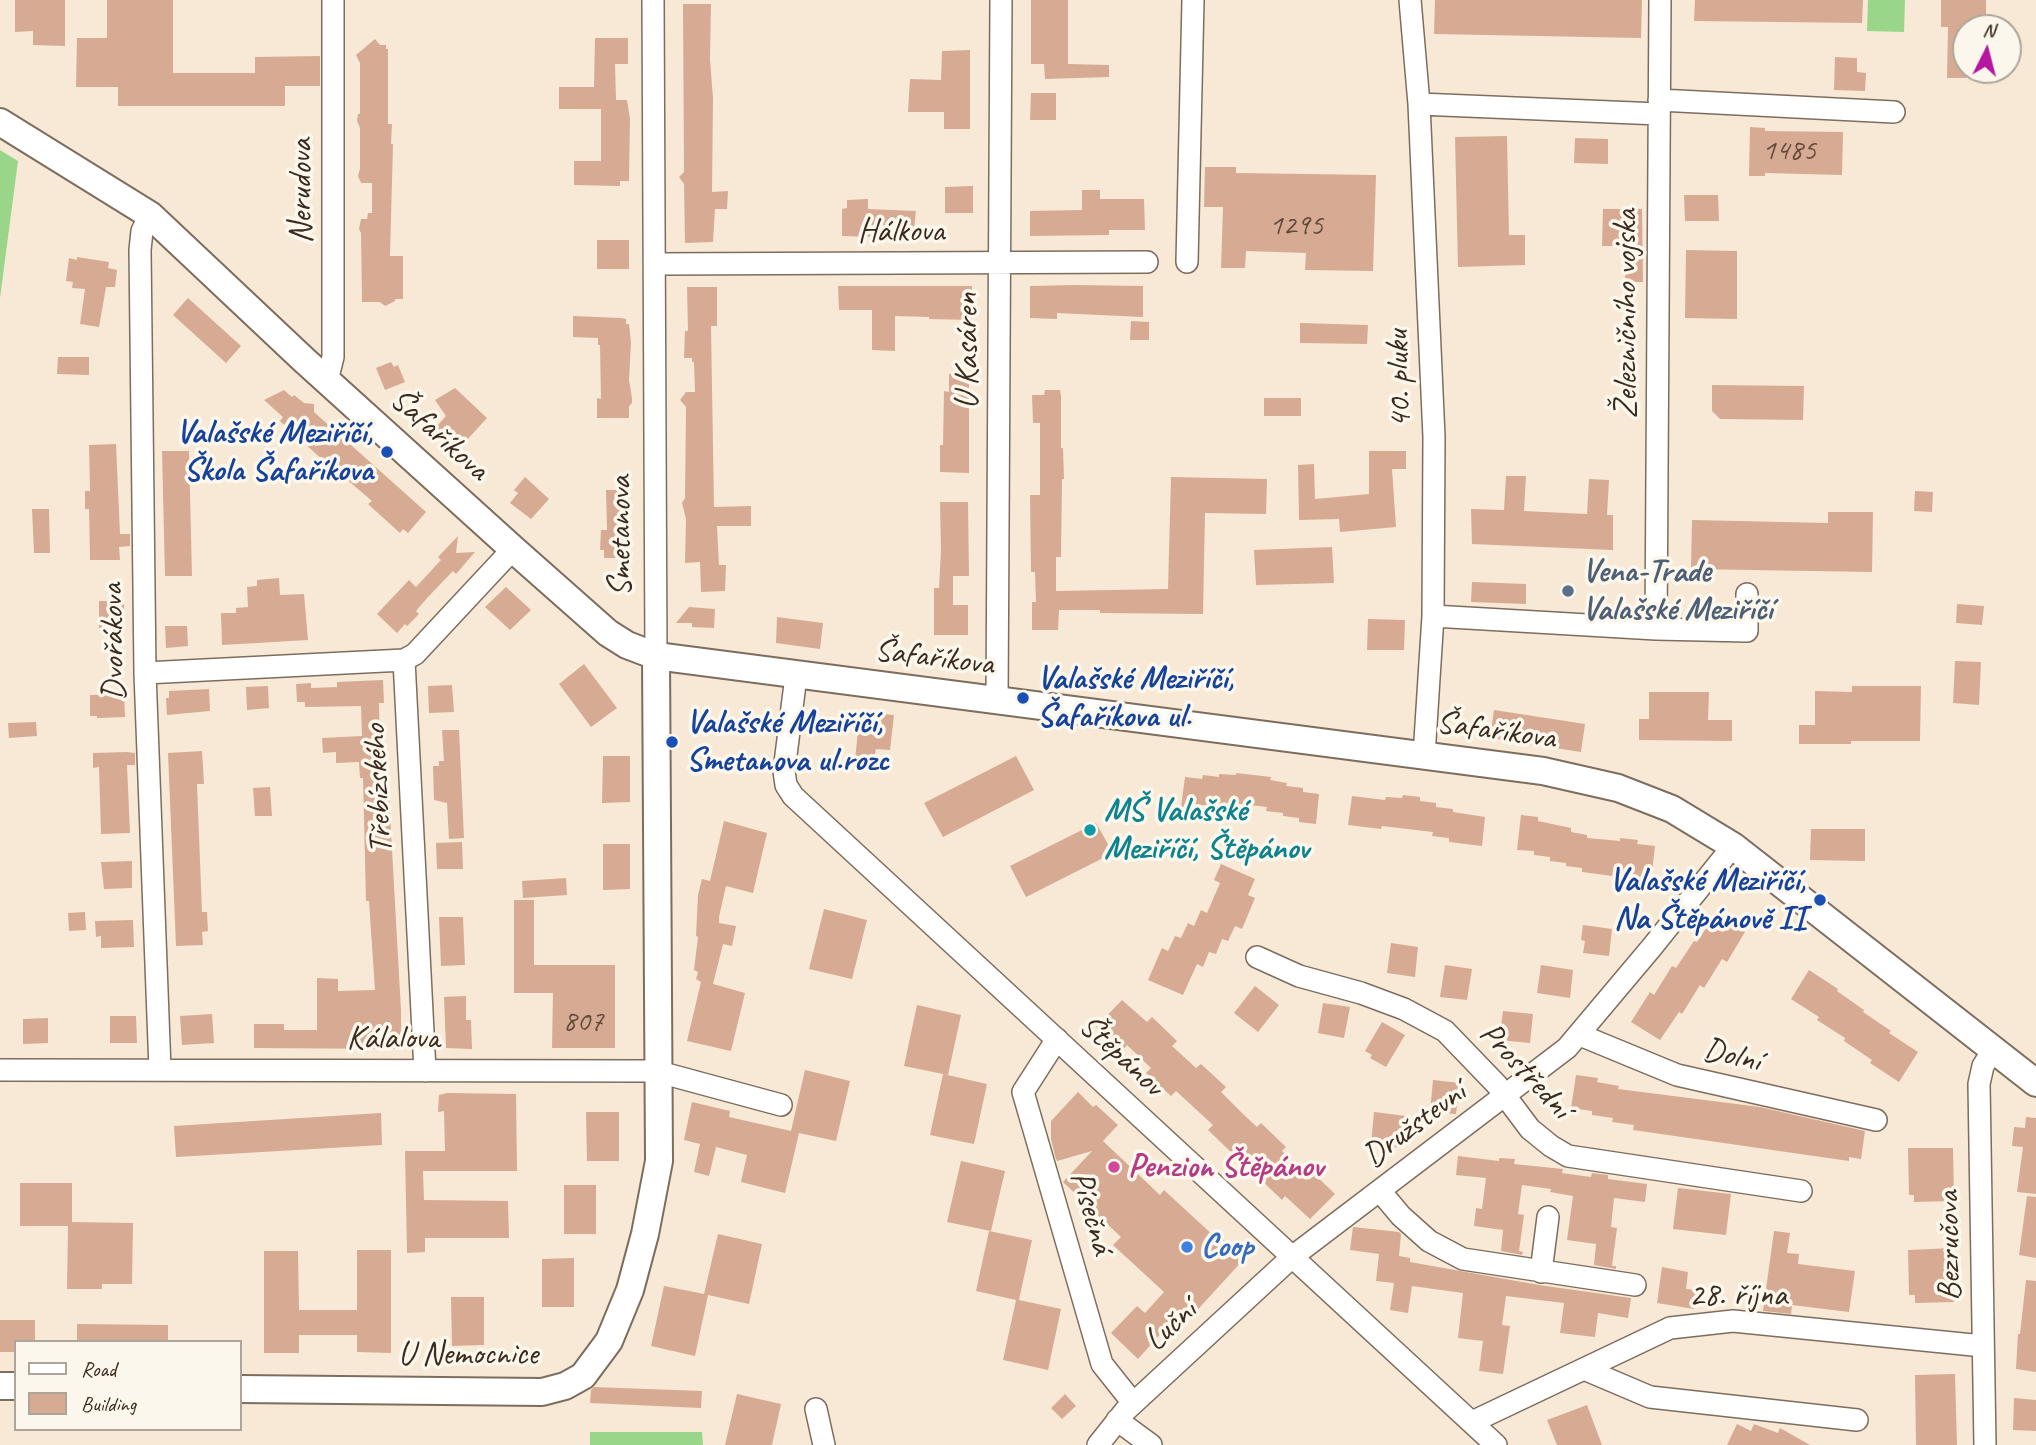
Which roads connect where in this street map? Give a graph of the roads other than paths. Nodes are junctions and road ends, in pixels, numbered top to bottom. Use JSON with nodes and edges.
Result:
{"nodes":[{"id":1,"x":333,"y":0,"type":"edge"},
{"id":2,"x":653,"y":0,"type":"edge"},
{"id":3,"x":1001,"y":0,"type":"edge"},
{"id":4,"x":1193,"y":0,"type":"edge"},
{"id":5,"x":1410,"y":0,"type":"edge"},
{"id":6,"x":1660,"y":0,"type":"edge"},
{"id":7,"x":1419,"y":104,"type":"junction"},
{"id":8,"x":1659,"y":107,"type":"junction"},
{"id":9,"x":1894,"y":112,"type":"dead end"},
{"id":10,"x":0,"y":122,"type":"edge"},
{"id":11,"x":150,"y":215,"type":"junction"},
{"id":12,"x":1000,"y":262,"type":"junction"},
{"id":13,"x":1147,"y":262,"type":"dead end"},
{"id":14,"x":1187,"y":262,"type":"dead end"},
{"id":15,"x":654,"y":264,"type":"junction"},
{"id":16,"x":327,"y":381,"type":"junction"},
{"id":17,"x":513,"y":549,"type":"junction"},
{"id":18,"x":1747,"y":594,"type":"dead end"},
{"id":19,"x":1433,"y":616,"type":"junction"},
{"id":20,"x":1657,"y":629,"type":"junction"},
{"id":21,"x":656,"y":656,"type":"junction"},
{"id":22,"x":404,"y":660,"type":"junction"},
{"id":23,"x":145,"y":673,"type":"junction"},
{"id":24,"x":796,"y":676,"type":"junction"},
{"id":25,"x":997,"y":702,"type":"junction"},
{"id":26,"x":1424,"y":756,"type":"junction"},
{"id":27,"x":1733,"y":846,"type":"junction"},
{"id":28,"x":1257,"y":957,"type":"dead end"},
{"id":29,"x":1580,"y":1035,"type":"junction"},
{"id":30,"x":1057,"y":1039,"type":"junction"},
{"id":31,"x":1993,"y":1049,"type":"junction"},
{"id":32,"x":0,"y":1070,"type":"edge"},
{"id":33,"x":160,"y":1070,"type":"junction"},
{"id":34,"x":425,"y":1071,"type":"junction"},
{"id":35,"x":659,"y":1072,"type":"junction"},
{"id":36,"x":2036,"y":1083,"type":"edge"},
{"id":37,"x":1505,"y":1096,"type":"junction"},
{"id":38,"x":781,"y":1105,"type":"dead end"},
{"id":39,"x":1876,"y":1120,"type":"dead end"},
{"id":40,"x":1380,"y":1191,"type":"junction"},
{"id":41,"x":1801,"y":1191,"type":"dead end"},
{"id":42,"x":1548,"y":1217,"type":"dead end"},
{"id":43,"x":1292,"y":1257,"type":"junction"},
{"id":44,"x":1541,"y":1272,"type":"junction"},
{"id":45,"x":1635,"y":1285,"type":"dead end"},
{"id":46,"x":1983,"y":1346,"type":"junction"},
{"id":47,"x":1584,"y":1369,"type":"junction"},
{"id":48,"x":242,"y":1389,"type":"edge"},
{"id":49,"x":1133,"y":1404,"type":"junction"},
{"id":50,"x":816,"y":1409,"type":"dead end"},
{"id":51,"x":1117,"y":1420,"type":"junction"},
{"id":52,"x":1857,"y":1420,"type":"dead end"},
{"id":53,"x":1472,"y":1422,"type":"junction"},
{"id":54,"x":824,"y":1445,"type":"edge"},
{"id":55,"x":1098,"y":1445,"type":"edge"},
{"id":56,"x":1150,"y":1445,"type":"edge"},
{"id":57,"x":1496,"y":1445,"type":"edge"},
{"id":58,"x":1985,"y":1445,"type":"edge"}],
"edges":[{"from":1,"to":16,"type":"street","name":"Nerudova"},
{"from":2,"to":15,"type":"street","name":"Smetanova"},
{"from":3,"to":12,"type":"street","name":"U Kasáren"},
{"from":4,"to":14,"type":"street"},
{"from":5,"to":7,"type":"street","name":"40. pluku"},
{"from":6,"to":8,"type":"street","name":"Železničního vojska"},
{"from":7,"to":8,"type":"street"},
{"from":7,"to":19,"type":"street","name":"40. pluku"},
{"from":8,"to":9,"type":"street"},
{"from":8,"to":20,"type":"street","name":"Železničního vojska"},
{"from":10,"to":11,"type":"street","name":"Šafaříkova"},
{"from":11,"to":16,"type":"street","name":"Šafaříkova"},
{"from":11,"to":23,"type":"street","name":"Dvořákova"},
{"from":12,"to":13,"type":"street","name":"Hálkova"},
{"from":12,"to":15,"type":"street","name":"Hálkova"},
{"from":12,"to":25,"type":"street","name":"U Kasáren"},
{"from":15,"to":21,"type":"street","name":"Smetanova"},
{"from":16,"to":17,"type":"street","name":"Šafaříkova"},
{"from":17,"to":21,"type":"street","name":"Šafaříkova"},
{"from":17,"to":22,"type":"street"},
{"from":18,"to":20,"type":"street"},
{"from":19,"to":20,"type":"street"},
{"from":19,"to":26,"type":"street","name":"40. pluku"},
{"from":21,"to":24,"type":"street","name":"Šafaříkova"},
{"from":21,"to":35,"type":"street","name":"Smetanova"},
{"from":22,"to":23,"type":"street"},
{"from":22,"to":34,"type":"street","name":"Třebízského"},
{"from":23,"to":33,"type":"street","name":"Dvořákova"},
{"from":24,"to":25,"type":"street","name":"Šafaříkova"},
{"from":24,"to":30,"type":"street","name":"Štěpánov"},
{"from":25,"to":26,"type":"street","name":"Šafaříkova"},
{"from":26,"to":27,"type":"street","name":"Šafaříkova"},
{"from":27,"to":29,"type":"street","name":"Družstevní"},
{"from":27,"to":31,"type":"street","name":"Šafaříkova"},
{"from":28,"to":37,"type":"street","name":"Prostřední"},
{"from":29,"to":37,"type":"street","name":"Družstevní"},
{"from":29,"to":39,"type":"street","name":"Dolní"},
{"from":30,"to":43,"type":"street","name":"Štěpánov"},
{"from":30,"to":49,"type":"street","name":"Písečná"},
{"from":31,"to":36,"type":"street","name":"Šafaříkova"},
{"from":31,"to":46,"type":"street","name":"Bezručova"},
{"from":32,"to":33,"type":"street","name":"Kálalova"},
{"from":33,"to":34,"type":"street","name":"Kálalova"},
{"from":34,"to":35,"type":"street","name":"Kálalova"},
{"from":35,"to":38,"type":"street","name":"Kálalova"},
{"from":35,"to":48,"type":"street","name":"U Nemocnice"},
{"from":37,"to":40,"type":"street","name":"Družstevní"},
{"from":37,"to":41,"type":"street","name":"Prostřední"},
{"from":40,"to":43,"type":"street","name":"Družstevní"},
{"from":40,"to":44,"type":"street"},
{"from":42,"to":44,"type":"street"},
{"from":43,"to":49,"type":"street","name":"Luční"},
{"from":43,"to":53,"type":"street","name":"Štěpánov"},
{"from":44,"to":45,"type":"street"},
{"from":46,"to":47,"type":"street","name":"28. října"},
{"from":46,"to":58,"type":"street","name":"Bezručova"},
{"from":47,"to":52,"type":"street"},
{"from":47,"to":53,"type":"street","name":"28. října"},
{"from":49,"to":51,"type":"street","name":"Luční"},
{"from":50,"to":54,"type":"street"},
{"from":51,"to":55,"type":"street","name":"Luční"},
{"from":51,"to":56,"type":"street"},
{"from":53,"to":57,"type":"street","name":"Štěpánov"}]}
